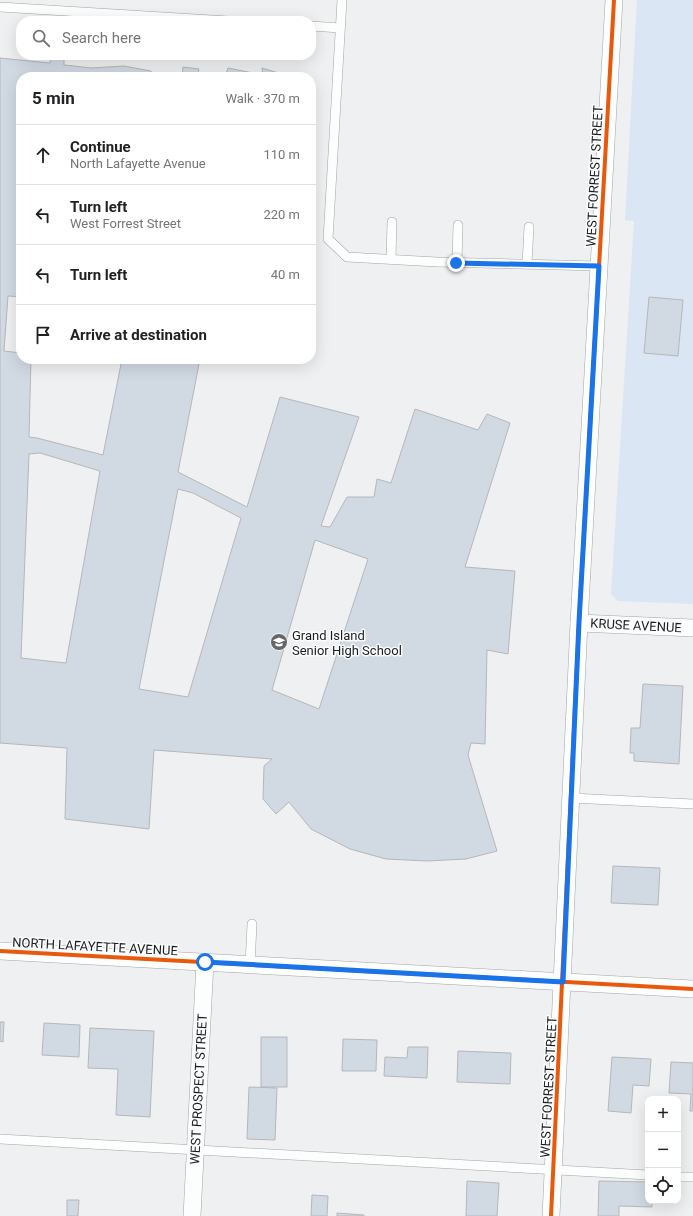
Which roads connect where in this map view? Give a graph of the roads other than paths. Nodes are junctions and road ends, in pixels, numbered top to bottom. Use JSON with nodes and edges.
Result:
{"nodes":[{"id":1,"x":342,"y":0,"type":"edge"},
{"id":2,"x":614,"y":0,"type":"edge"},
{"id":3,"x":0,"y":7,"type":"edge"},
{"id":4,"x":147,"y":16,"type":"edge"},
{"id":5,"x":316,"y":26,"type":"edge"},
{"id":6,"x":340,"y":28,"type":"junction"},
{"id":7,"x":392,"y":222,"type":"dead end"},
{"id":8,"x":458,"y":225,"type":"dead end"},
{"id":9,"x":529,"y":227,"type":"dead end"},
{"id":10,"x":391,"y":260,"type":"junction"},
{"id":11,"x":456,"y":263,"type":"junction"},
{"id":12,"x":527,"y":264,"type":"junction"},
{"id":13,"x":599,"y":266,"type":"junction"},
{"id":14,"x":579,"y":622,"type":"junction"},
{"id":15,"x":693,"y":628,"type":"edge"},
{"id":16,"x":570,"y":798,"type":"junction"},
{"id":17,"x":693,"y":804,"type":"edge"},
{"id":18,"x":252,"y":924,"type":"dead end"},
{"id":19,"x":0,"y":951,"type":"edge"},
{"id":20,"x":205,"y":962,"type":"junction"},
{"id":21,"x":250,"y":965,"type":"junction"},
{"id":22,"x":563,"y":982,"type":"junction"},
{"id":23,"x":693,"y":989,"type":"edge"},
{"id":24,"x":0,"y":1139,"type":"edge"},
{"id":25,"x":195,"y":1150,"type":"junction"},
{"id":26,"x":554,"y":1170,"type":"junction"},
{"id":27,"x":645,"y":1175,"type":"edge"},
{"id":28,"x":681,"y":1177,"type":"edge"},
{"id":29,"x":693,"y":1177,"type":"edge"},
{"id":30,"x":192,"y":1216,"type":"edge"},
{"id":31,"x":551,"y":1216,"type":"edge"}],
"edges":[{"from":1,"to":6,"type":"lane"},
{"from":2,"to":13,"type":"street","name":"WEST FORREST STREET"},
{"from":3,"to":4,"type":"lane"},
{"from":5,"to":6,"type":"lane"},
{"from":6,"to":10,"type":"lane"},
{"from":7,"to":10,"type":"lane"},
{"from":8,"to":11,"type":"lane"},
{"from":9,"to":12,"type":"lane"},
{"from":10,"to":11,"type":"lane"},
{"from":11,"to":12,"type":"lane"},
{"from":12,"to":13,"type":"lane"},
{"from":13,"to":14,"type":"street","name":"WEST FORREST STREET"},
{"from":14,"to":15,"type":"street","name":"KRUSE AVENUE"},
{"from":14,"to":16,"type":"street","name":"WEST FORREST STREET"},
{"from":16,"to":17,"type":"lane"},
{"from":16,"to":22,"type":"street","name":"WEST FORREST STREET"},
{"from":18,"to":21,"type":"lane"},
{"from":19,"to":20,"type":"street","name":"NORTH LAFAYETTE AVENUE"},
{"from":20,"to":21,"type":"street","name":"NORTH LAFAYETTE AVENUE"},
{"from":20,"to":25,"type":"street","name":"WEST PROSPECT STREET"},
{"from":21,"to":22,"type":"street","name":"NORTH LAFAYETTE AVENUE"},
{"from":22,"to":23,"type":"street","name":"NORTH LAFAYETTE AVENUE"},
{"from":22,"to":26,"type":"street","name":"WEST FORREST STREET"},
{"from":24,"to":25,"type":"lane"},
{"from":25,"to":26,"type":"lane"},
{"from":25,"to":30,"type":"street","name":"WEST PROSPECT STREET"},
{"from":26,"to":27,"type":"lane"},
{"from":26,"to":31,"type":"street","name":"WEST FORREST STREET"},
{"from":28,"to":29,"type":"lane"}]}
